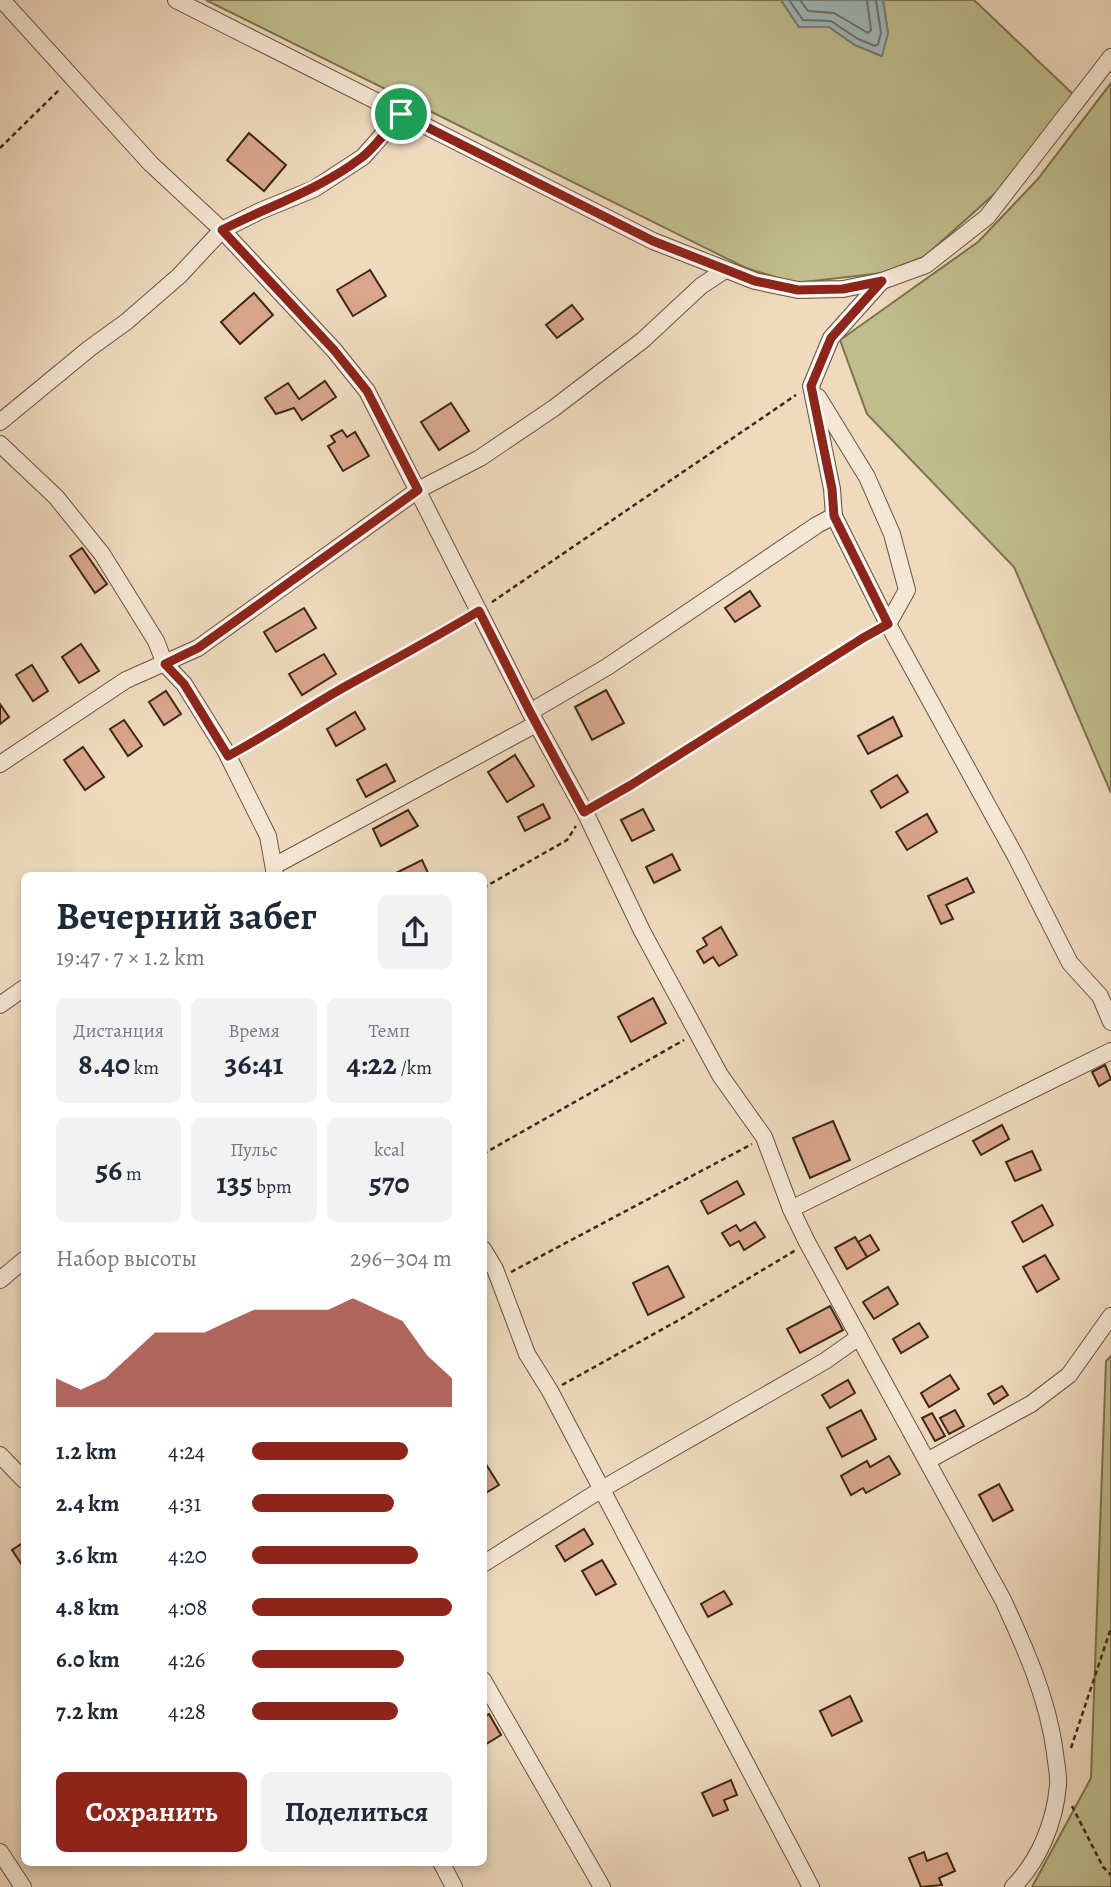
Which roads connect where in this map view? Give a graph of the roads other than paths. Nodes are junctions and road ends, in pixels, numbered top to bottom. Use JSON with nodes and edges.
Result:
{"nodes":[{"id":1,"x":176,"y":0,"type":"edge"},
{"id":2,"x":2,"y":3,"type":"edge"},
{"id":3,"x":1111,"y":57,"type":"edge"},
{"id":4,"x":401,"y":114,"type":"junction"},
{"id":5,"x":222,"y":230,"type":"junction"},
{"id":6,"x":725,"y":270,"type":"junction"},
{"id":7,"x":882,"y":281,"type":"junction"},
{"id":8,"x":811,"y":386,"type":"junction"},
{"id":9,"x":0,"y":422,"type":"edge"},
{"id":10,"x":0,"y":444,"type":"edge"},
{"id":11,"x":418,"y":490,"type":"junction"},
{"id":12,"x":834,"y":516,"type":"junction"},
{"id":13,"x":888,"y":624,"type":"junction"},
{"id":14,"x":165,"y":664,"type":"junction"},
{"id":15,"x":533,"y":718,"type":"junction"},
{"id":16,"x":0,"y":764,"type":"edge"},
{"id":17,"x":274,"y":871,"type":"edge"},
{"id":18,"x":21,"y":990,"type":"edge"},
{"id":19,"x":0,"y":1005,"type":"edge"},
{"id":20,"x":1111,"y":1022,"type":"edge"},
{"id":21,"x":1111,"y":1051,"type":"edge"},
{"id":22,"x":791,"y":1209,"type":"junction"},
{"id":23,"x":487,"y":1257,"type":"edge"},
{"id":24,"x":21,"y":1262,"type":"edge"},
{"id":25,"x":0,"y":1280,"type":"edge"},
{"id":26,"x":1111,"y":1316,"type":"edge"},
{"id":27,"x":859,"y":1337,"type":"junction"},
{"id":28,"x":0,"y":1455,"type":"edge"},
{"id":29,"x":927,"y":1461,"type":"junction"},
{"id":30,"x":21,"y":1477,"type":"edge"},
{"id":31,"x":602,"y":1489,"type":"junction"},
{"id":32,"x":487,"y":1561,"type":"edge"},
{"id":33,"x":487,"y":1687,"type":"edge"},
{"id":34,"x":0,"y":1852,"type":"edge"},
{"id":35,"x":443,"y":1866,"type":"edge"},
{"id":36,"x":23,"y":1887,"type":"edge"},
{"id":37,"x":454,"y":1887,"type":"edge"},
{"id":38,"x":602,"y":1887,"type":"edge"},
{"id":39,"x":811,"y":1887,"type":"edge"},
{"id":40,"x":1013,"y":1887,"type":"edge"}],
"edges":[{"from":1,"to":4,"type":"street"},
{"from":2,"to":5,"type":"street"},
{"from":3,"to":7,"type":"street"},
{"from":4,"to":5,"type":"street"},
{"from":4,"to":6,"type":"street"},
{"from":5,"to":9,"type":"street"},
{"from":5,"to":11,"type":"street"},
{"from":6,"to":7,"type":"street"},
{"from":6,"to":11,"type":"street"},
{"from":7,"to":8,"type":"street"},
{"from":8,"to":12,"type":"street"},
{"from":8,"to":13,"type":"street"},
{"from":10,"to":14,"type":"street"},
{"from":11,"to":14,"type":"street"},
{"from":11,"to":15,"type":"street"},
{"from":12,"to":13,"type":"street"},
{"from":12,"to":15,"type":"street"},
{"from":13,"to":20,"type":"street"},
{"from":14,"to":16,"type":"street"},
{"from":14,"to":17,"type":"street"},
{"from":15,"to":17,"type":"street"},
{"from":15,"to":22,"type":"street"},
{"from":18,"to":19,"type":"street"},
{"from":21,"to":22,"type":"street"},
{"from":22,"to":27,"type":"street"},
{"from":23,"to":31,"type":"street"},
{"from":24,"to":25,"type":"street"},
{"from":26,"to":29,"type":"street"},
{"from":27,"to":29,"type":"street"},
{"from":27,"to":31,"type":"street"},
{"from":28,"to":30,"type":"street"},
{"from":29,"to":40,"type":"street"},
{"from":31,"to":32,"type":"street"},
{"from":31,"to":39,"type":"street"},
{"from":33,"to":38,"type":"street"},
{"from":34,"to":36,"type":"street"},
{"from":35,"to":37,"type":"street"}]}
